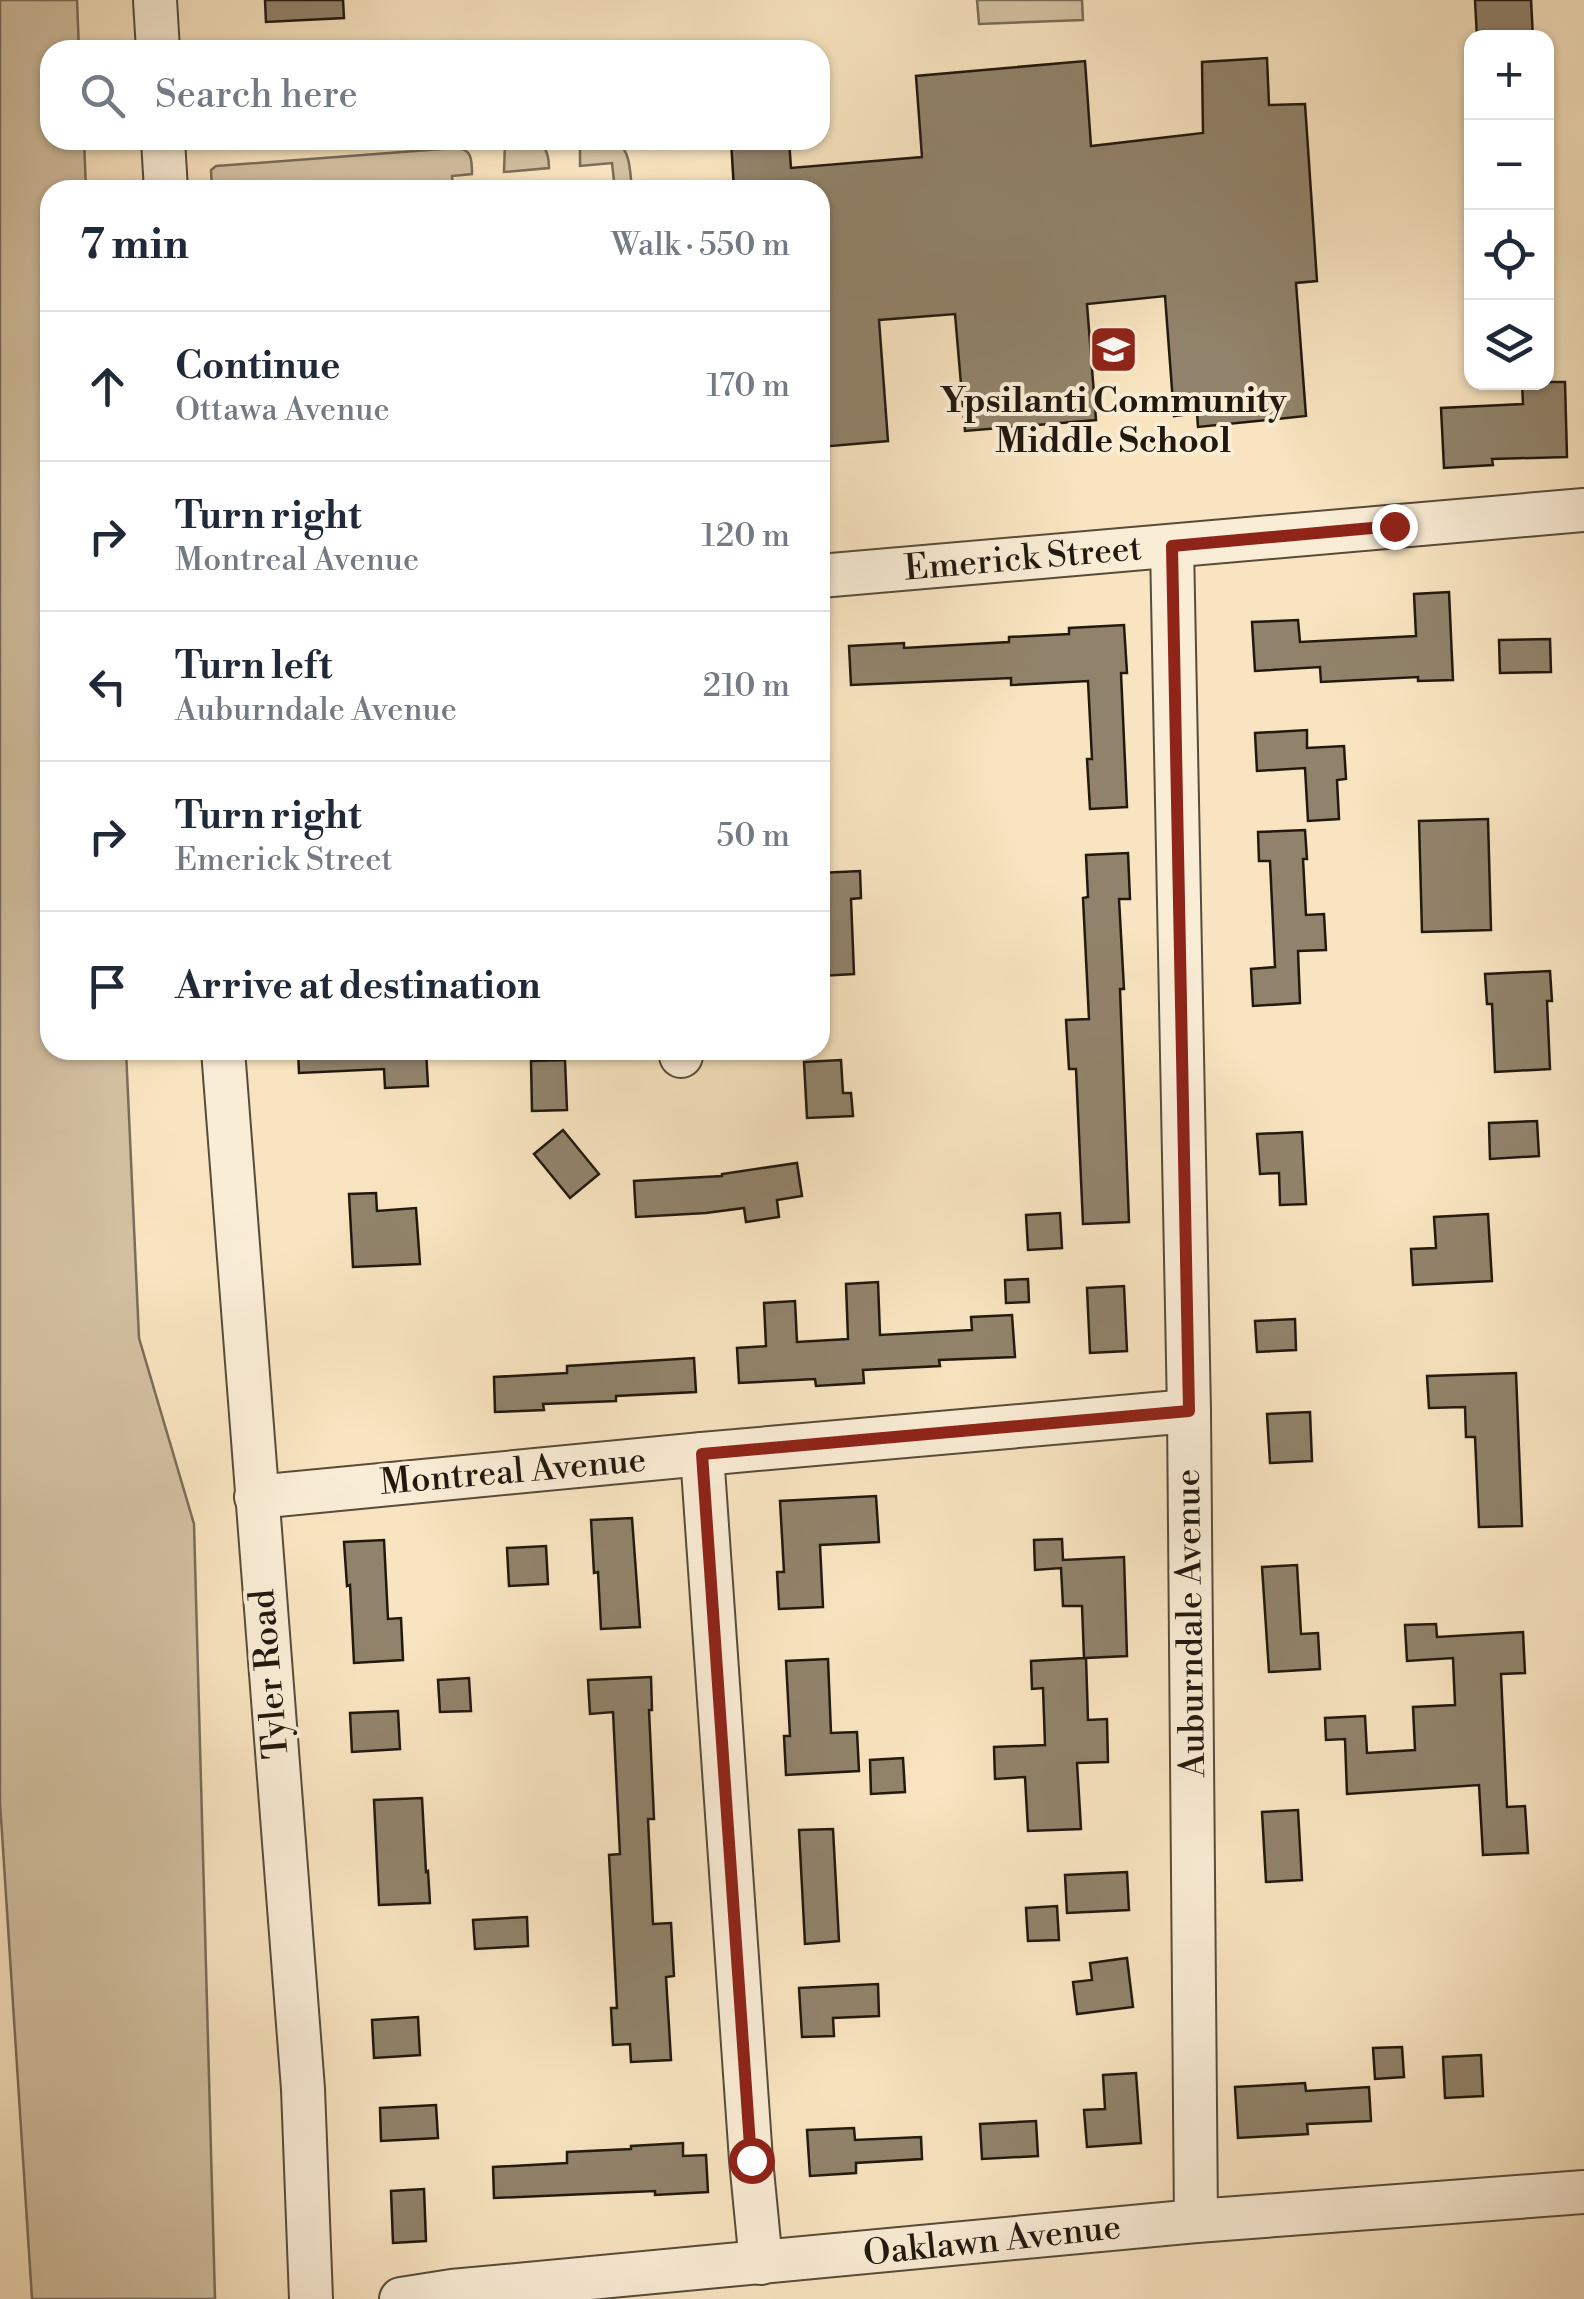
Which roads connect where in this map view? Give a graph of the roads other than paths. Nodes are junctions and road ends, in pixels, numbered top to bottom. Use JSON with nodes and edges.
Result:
{"nodes":[{"id":1,"x":155,"y":0,"type":"edge"},
{"id":2,"x":157,"y":40,"type":"edge"},
{"id":3,"x":164,"y":150,"type":"edge"},
{"id":4,"x":165,"y":180,"type":"edge"},
{"id":5,"x":1584,"y":510,"type":"edge"},
{"id":6,"x":1172,"y":546,"type":"junction"},
{"id":7,"x":830,"y":575,"type":"edge"},
{"id":8,"x":224,"y":1060,"type":"edge"},
{"id":9,"x":1189,"y":1411,"type":"junction"},
{"id":10,"x":702,"y":1454,"type":"junction"},
{"id":11,"x":256,"y":1496,"type":"junction"},
{"id":12,"x":1584,"y":2192,"type":"edge"},
{"id":13,"x":1196,"y":2221,"type":"junction"},
{"id":14,"x":760,"y":2263,"type":"junction"},
{"id":15,"x":311,"y":2299,"type":"edge"},
{"id":16,"x":401,"y":2299,"type":"edge"}],
"edges":[{"from":1,"to":2,"type":"street"},
{"from":3,"to":4,"type":"street"},
{"from":5,"to":6,"type":"street","name":"Emerick Street"},
{"from":6,"to":7,"type":"street","name":"Emerick Street"},
{"from":6,"to":9,"type":"street","name":"Auburndale Avenue"},
{"from":8,"to":11,"type":"street","name":"Tyler Road"},
{"from":9,"to":10,"type":"street","name":"Montreal Avenue"},
{"from":9,"to":13,"type":"street","name":"Auburndale Avenue"},
{"from":10,"to":11,"type":"street","name":"Montreal Avenue"},
{"from":10,"to":14,"type":"street"},
{"from":11,"to":15,"type":"street","name":"Tyler Road"},
{"from":12,"to":13,"type":"street","name":"Oaklawn Avenue"},
{"from":13,"to":14,"type":"street","name":"Oaklawn Avenue"},
{"from":14,"to":16,"type":"street","name":"Oaklawn Avenue"}]}
